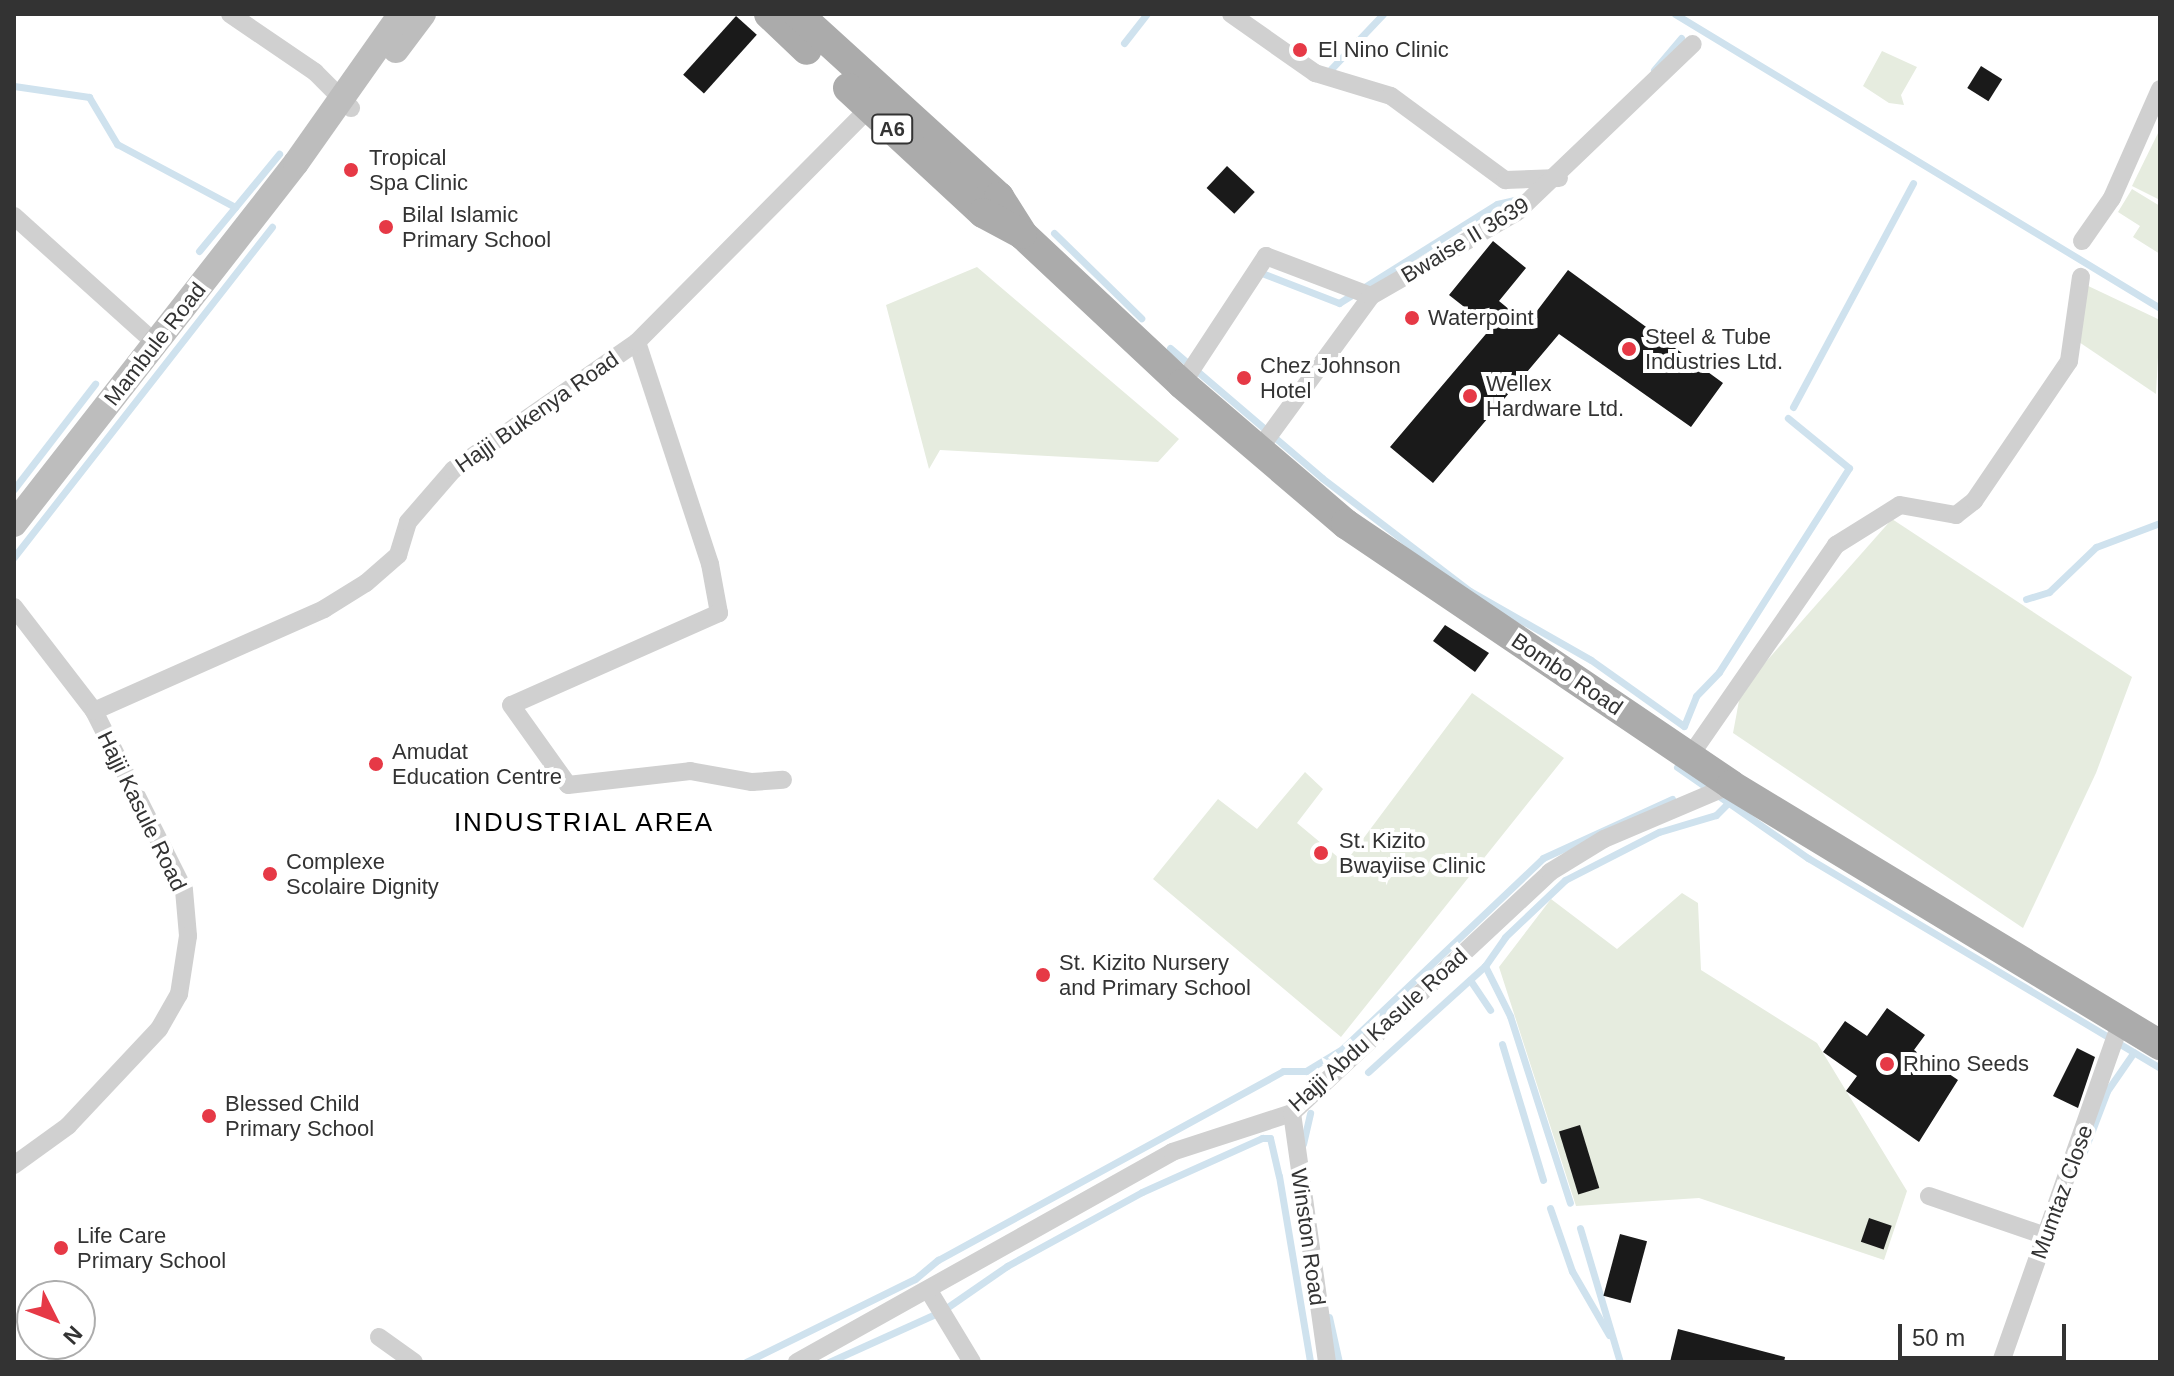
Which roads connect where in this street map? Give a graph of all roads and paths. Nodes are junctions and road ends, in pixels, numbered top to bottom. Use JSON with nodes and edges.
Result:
{"nodes":[{"id":1,"x":230,"y":14,"type":"edge"},
{"id":2,"x":401,"y":14,"type":"edge"},
{"id":3,"x":423,"y":14,"type":"edge"},
{"id":4,"x":769,"y":14,"type":"edge"},
{"id":5,"x":798,"y":14,"type":"edge"},
{"id":6,"x":1231,"y":14,"type":"edge"},
{"id":7,"x":1693,"y":44,"type":"dead end"},
{"id":8,"x":2160,"y":89,"type":"edge"},
{"id":9,"x":346,"y":101,"type":"junction"},
{"id":10,"x":870,"y":107,"type":"junction"},
{"id":11,"x":1559,"y":178,"type":"junction"},
{"id":12,"x":14,"y":216,"type":"edge"},
{"id":13,"x":1023,"y":235,"type":"junction"},
{"id":14,"x":2082,"y":241,"type":"dead end"},
{"id":15,"x":2081,"y":277,"type":"dead end"},
{"id":16,"x":1371,"y":296,"type":"junction"},
{"id":17,"x":637,"y":342,"type":"junction"},
{"id":18,"x":156,"y":344,"type":"junction"},
{"id":19,"x":1182,"y":384,"type":"junction"},
{"id":20,"x":1257,"y":452,"type":"junction"},
{"id":21,"x":14,"y":524,"type":"edge"},
{"id":22,"x":14,"y":607,"type":"edge"},
{"id":23,"x":94,"y":711,"type":"junction"},
{"id":24,"x":1690,"y":756,"type":"junction"},
{"id":25,"x":783,"y":780,"type":"dead end"},
{"id":26,"x":1731,"y":785,"type":"junction"},
{"id":27,"x":2121,"y":1021,"type":"junction"},
{"id":28,"x":2160,"y":1045,"type":"edge"},
{"id":29,"x":1292,"y":1113,"type":"junction"},
{"id":30,"x":14,"y":1165,"type":"edge"},
{"id":31,"x":1929,"y":1196,"type":"dead end"},
{"id":32,"x":2046,"y":1236,"type":"junction"},
{"id":33,"x":929,"y":1291,"type":"junction"},
{"id":34,"x":379,"y":1337,"type":"dead end"},
{"id":35,"x":414,"y":1362,"type":"edge"},
{"id":36,"x":797,"y":1362,"type":"edge"},
{"id":37,"x":972,"y":1362,"type":"edge"},
{"id":38,"x":1327,"y":1362,"type":"edge"},
{"id":39,"x":2001,"y":1362,"type":"edge"}],
"edges":[{"from":1,"to":9,"type":"street"},
{"from":2,"to":9,"type":"street","name":"Mambule Road"},
{"from":3,"to":9,"type":"street","name":"Mambule Road"},
{"from":4,"to":10,"type":"main road","name":"Bombo Road","number":"A6"},
{"from":5,"to":13,"type":"main road","name":"Bombo Road","number":"A6"},
{"from":6,"to":11,"type":"street"},
{"from":7,"to":11,"type":"street","name":"Bwaise II 3639"},
{"from":8,"to":14,"type":"street"},
{"from":9,"to":18,"type":"street","name":"Mambule Road"},
{"from":10,"to":13,"type":"main road","name":"Bombo Road","number":"A6"},
{"from":10,"to":17,"type":"street","name":"Hajji Bukenya Road"},
{"from":11,"to":16,"type":"street","name":"Bwaise II 3639"},
{"from":12,"to":18,"type":"street"},
{"from":13,"to":19,"type":"main road","name":"Bombo Road"},
{"from":15,"to":24,"type":"street"},
{"from":16,"to":19,"type":"street"},
{"from":16,"to":20,"type":"street","name":"Bwaise II 3639"},
{"from":17,"to":23,"type":"street","name":"Hajji Bukenya Road"},
{"from":17,"to":25,"type":"street"},
{"from":18,"to":21,"type":"street","name":"Mambule Road"},
{"from":19,"to":20,"type":"main road","name":"Bombo Road"},
{"from":20,"to":24,"type":"main road","name":"Bombo Road"},
{"from":22,"to":23,"type":"street","name":"Hajji Kasule Road"},
{"from":23,"to":30,"type":"street","name":"Hajji Kasule Road"},
{"from":24,"to":26,"type":"main road","name":"Bombo Road"},
{"from":26,"to":27,"type":"main road","name":"Bombo Road"},
{"from":26,"to":29,"type":"street","name":"Hajji Abdu Kasule Road"},
{"from":27,"to":28,"type":"main road","name":"Bombo Road"},
{"from":27,"to":32,"type":"street","name":"Mumtaz Close"},
{"from":29,"to":33,"type":"street","name":"Hajji Abdu Kasule Road"},
{"from":29,"to":38,"type":"street","name":"Winston Road"},
{"from":31,"to":32,"type":"street"},
{"from":32,"to":39,"type":"street","name":"Mumtaz Close"},
{"from":33,"to":36,"type":"street","name":"Hajji Abdu Kasule Road"},
{"from":33,"to":37,"type":"street"},
{"from":34,"to":35,"type":"street"}]}
